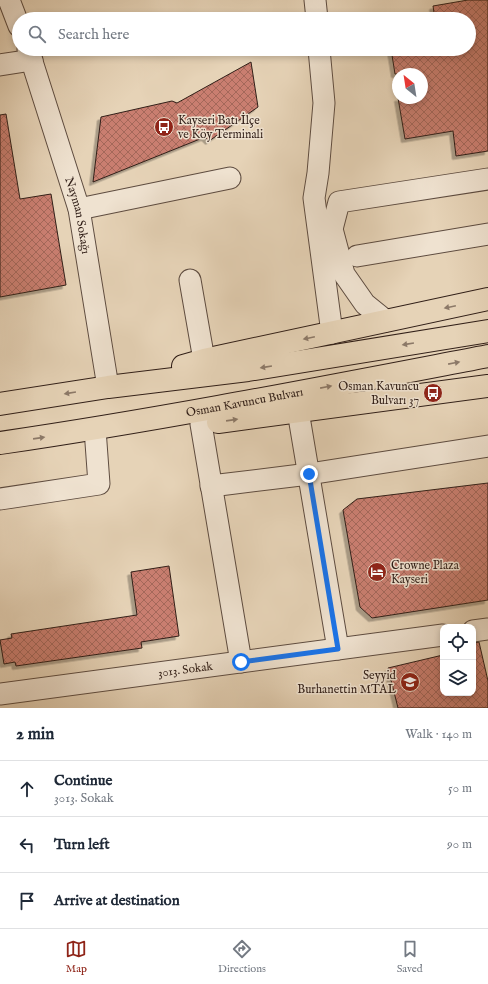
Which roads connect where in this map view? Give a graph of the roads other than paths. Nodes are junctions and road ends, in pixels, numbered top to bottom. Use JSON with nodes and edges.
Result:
{"nodes":[{"id":1,"x":9,"y":0,"type":"edge"},
{"id":2,"x":315,"y":0,"type":"edge"},
{"id":3,"x":14,"y":12,"type":"edge"},
{"id":4,"x":316,"y":12,"type":"edge"},
{"id":5,"x":27,"y":56,"type":"edge"},
{"id":6,"x":30,"y":56,"type":"edge"},
{"id":7,"x":320,"y":56,"type":"edge"},
{"id":8,"x":0,"y":65,"type":"edge"},
{"id":9,"x":230,"y":178,"type":"dead end"},
{"id":10,"x":488,"y":179,"type":"edge"},
{"id":11,"x":79,"y":209,"type":"junction"},
{"id":12,"x":488,"y":234,"type":"edge"},
{"id":13,"x":358,"y":256,"type":"dead end"},
{"id":14,"x":190,"y":280,"type":"dead end"},
{"id":15,"x":488,"y":299,"type":"edge"},
{"id":16,"x":386,"y":321,"type":"junction"},
{"id":17,"x":488,"y":331,"type":"edge"},
{"id":18,"x":332,"y":333,"type":"junction"},
{"id":19,"x":488,"y":356,"type":"edge"},
{"id":20,"x":204,"y":360,"type":"junction"},
{"id":21,"x":488,"y":386,"type":"edge"},
{"id":22,"x":108,"y":387,"type":"junction"},
{"id":23,"x":0,"y":404,"type":"edge"},
{"id":24,"x":298,"y":411,"type":"junction"},
{"id":25,"x":201,"y":424,"type":"junction"},
{"id":26,"x":95,"y":429,"type":"junction"},
{"id":27,"x":0,"y":443,"type":"edge"},
{"id":28,"x":488,"y":446,"type":"edge"},
{"id":29,"x":309,"y":474,"type":"junction"},
{"id":30,"x":211,"y":486,"type":"junction"},
{"id":31,"x":0,"y":499,"type":"edge"},
{"id":32,"x":488,"y":629,"type":"edge"},
{"id":33,"x":476,"y":631,"type":"edge"},
{"id":34,"x":440,"y":635,"type":"edge"},
{"id":35,"x":338,"y":649,"type":"junction"},
{"id":36,"x":241,"y":662,"type":"junction"},
{"id":37,"x":0,"y":694,"type":"edge"}],
"edges":[{"from":1,"to":3,"type":"street"},
{"from":2,"to":4,"type":"street"},
{"from":5,"to":8,"type":"street"},
{"from":6,"to":11,"type":"street","name":"Nayman Sokağı"},
{"from":7,"to":18,"type":"street"},
{"from":9,"to":11,"type":"street"},
{"from":10,"to":16,"type":"street"},
{"from":11,"to":22,"type":"street","name":"Nayman Sokağı"},
{"from":12,"to":13,"type":"street"},
{"from":14,"to":20,"type":"street"},
{"from":15,"to":16,"type":"highway","one_way":true},
{"from":16,"to":18,"type":"highway"},
{"from":17,"to":22,"type":"highway","one_way":true},
{"from":18,"to":20,"type":"highway","one_way":true},
{"from":26,"to":19,"type":"highway","name":"Osman Kavuncu Bulvarı","one_way":true},
{"from":20,"to":22,"type":"highway"},
{"from":21,"to":24,"type":"highway"},
{"from":22,"to":23,"type":"highway","one_way":true},
{"from":25,"to":24,"type":"highway","one_way":true},
{"from":24,"to":29,"type":"street"},
{"from":25,"to":26,"type":"highway"},
{"from":25,"to":30,"type":"street"},
{"from":27,"to":26,"type":"highway","name":"Osman Kavuncu Bulvarı","one_way":true},
{"from":26,"to":31,"type":"street"},
{"from":28,"to":29,"type":"street"},
{"from":29,"to":30,"type":"street"},
{"from":29,"to":35,"type":"street"},
{"from":30,"to":36,"type":"street"},
{"from":32,"to":33,"type":"street"},
{"from":34,"to":35,"type":"street","name":"3013. Sokak"},
{"from":35,"to":36,"type":"street","name":"3013. Sokak"},
{"from":36,"to":37,"type":"street","name":"3013. Sokak"}]}
